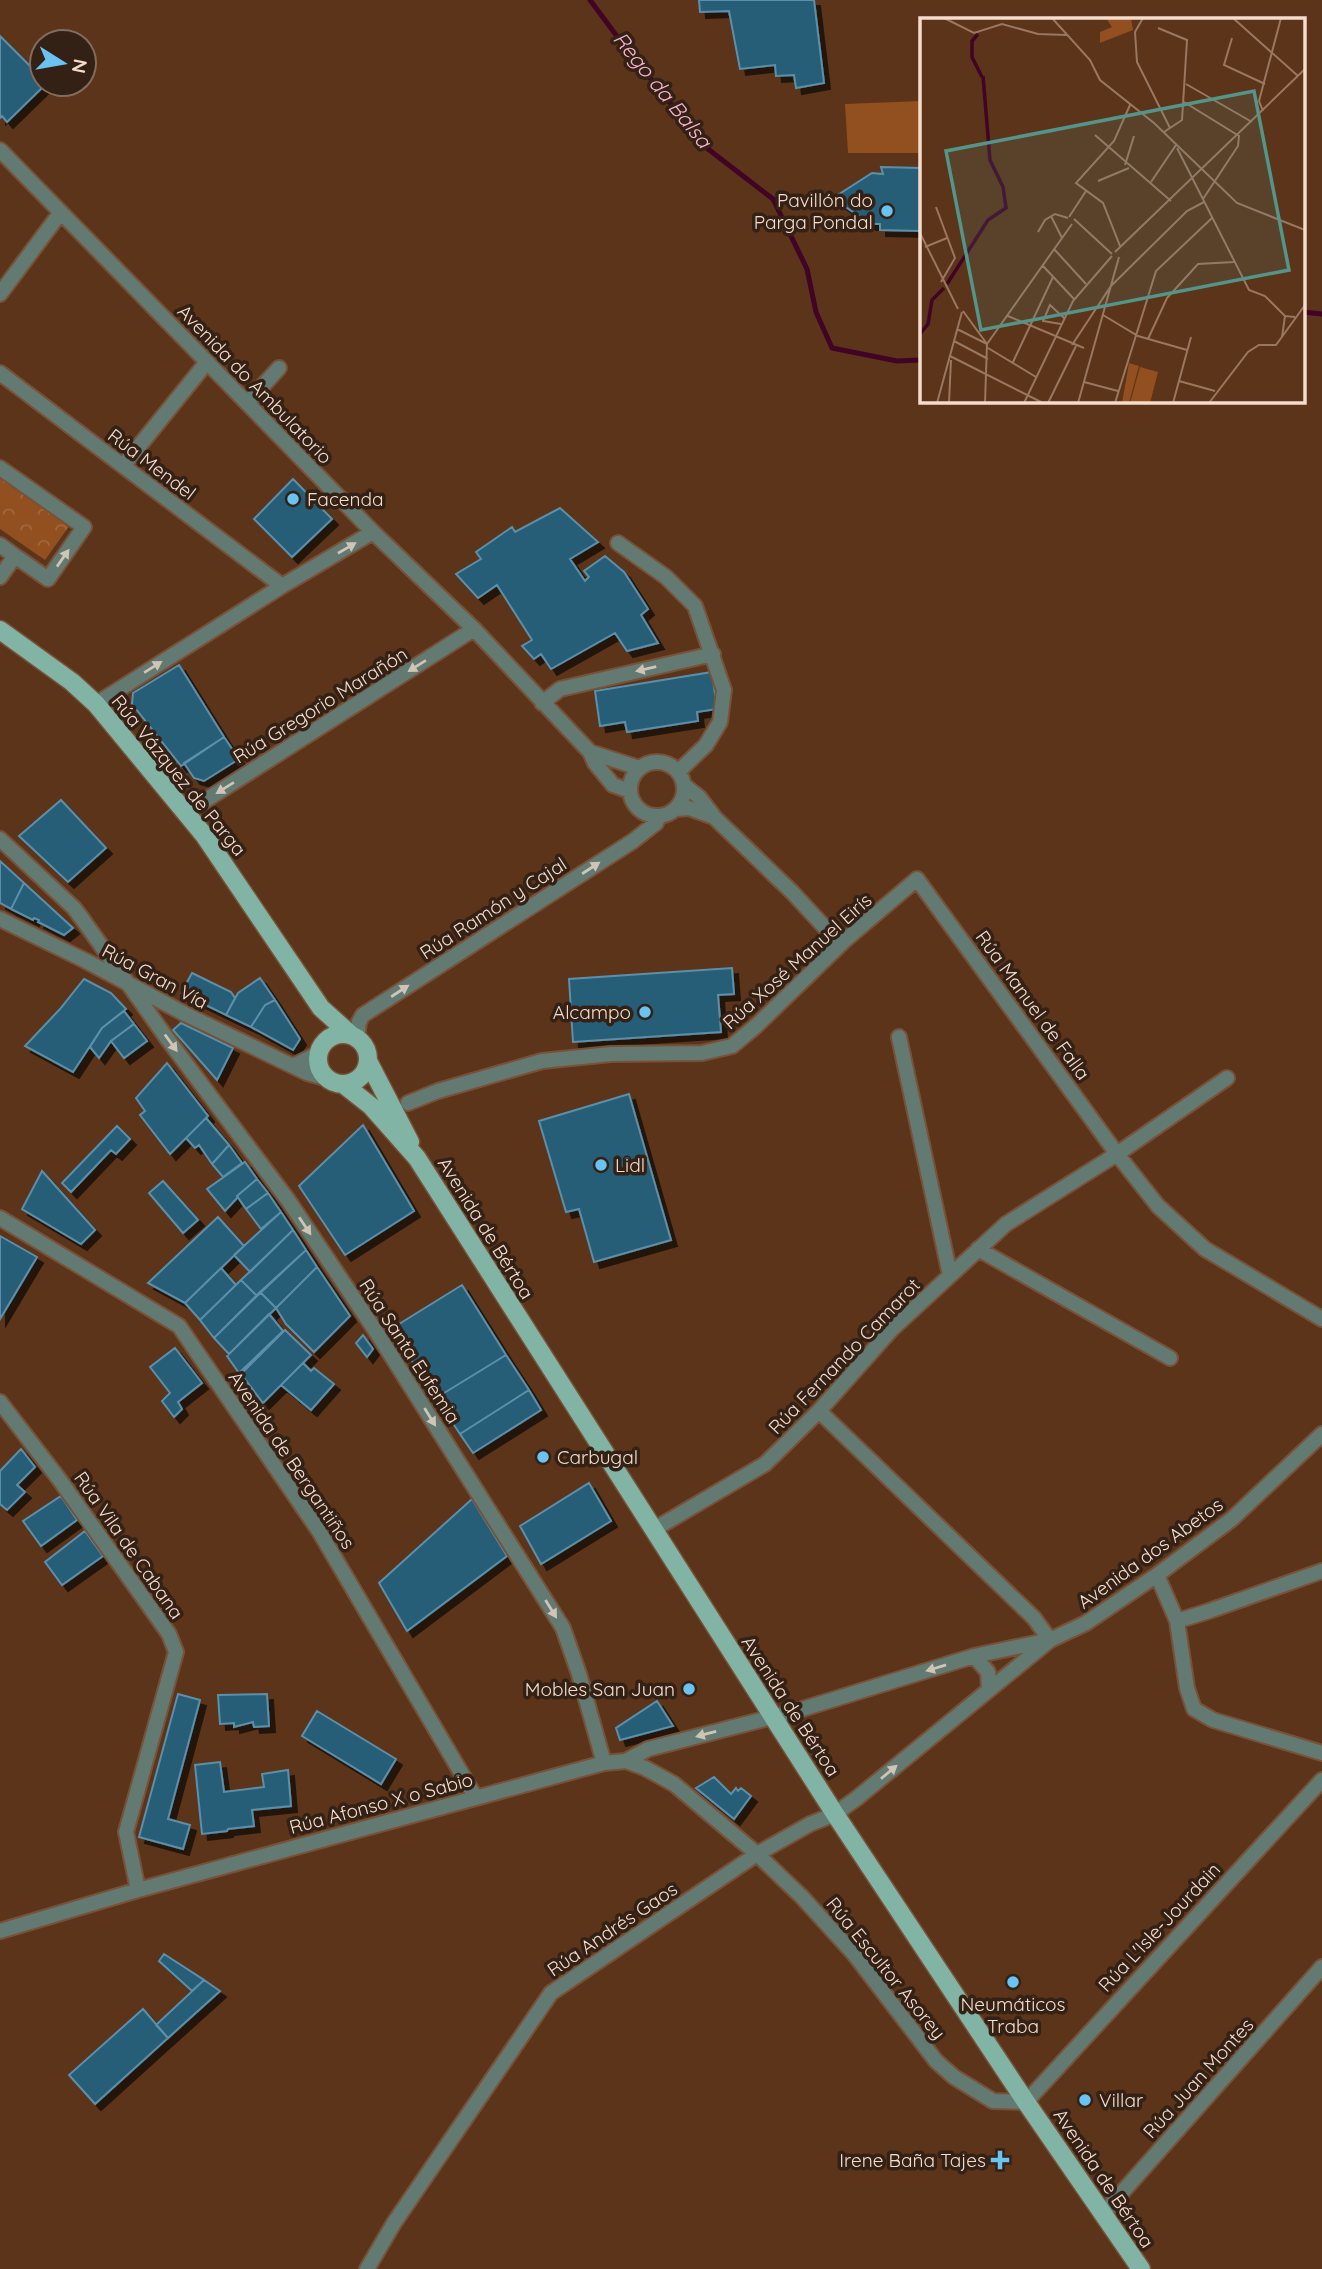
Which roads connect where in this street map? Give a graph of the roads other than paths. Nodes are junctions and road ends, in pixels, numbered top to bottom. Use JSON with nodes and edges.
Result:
{"nodes":[{"id":1,"x":0,"y":150,"type":"edge"},
{"id":2,"x":61,"y":212,"type":"junction"},
{"id":3,"x":0,"y":294,"type":"edge"},
{"id":4,"x":206,"y":362,"type":"junction"},
{"id":5,"x":279,"y":368,"type":"dead end"},
{"id":6,"x":0,"y":373,"type":"edge"},
{"id":7,"x":247,"y":403,"type":"junction"},
{"id":8,"x":123,"y":466,"type":"junction"},
{"id":9,"x":0,"y":468,"type":"edge"},
{"id":10,"x":373,"y":532,"type":"junction"},
{"id":11,"x":618,"y":543,"type":"dead end"},
{"id":12,"x":0,"y":545,"type":"edge"},
{"id":13,"x":15,"y":556,"type":"junction"},
{"id":14,"x":0,"y":577,"type":"edge"},
{"id":15,"x":282,"y":586,"type":"junction"},
{"id":16,"x":474,"y":629,"type":"junction"},
{"id":17,"x":0,"y":630,"type":"edge"},
{"id":18,"x":713,"y":654,"type":"junction"},
{"id":19,"x":542,"y":703,"type":"junction"},
{"id":20,"x":96,"y":704,"type":"junction"},
{"id":21,"x":590,"y":752,"type":"junction"},
{"id":22,"x":639,"y":768,"type":"junction"},
{"id":23,"x":679,"y":771,"type":"junction"},
{"id":24,"x":685,"y":786,"type":"junction"},
{"id":25,"x":631,"y":791,"type":"junction"},
{"id":26,"x":676,"y":809,"type":"junction"},
{"id":27,"x":187,"y":812,"type":"junction"},
{"id":28,"x":659,"y":816,"type":"junction"},
{"id":29,"x":715,"y":818,"type":"junction"},
{"id":30,"x":0,"y":839,"type":"edge"},
{"id":31,"x":917,"y":879,"type":"joint"},
{"id":32,"x":0,"y":919,"type":"edge"},
{"id":33,"x":844,"y":941,"type":"junction"},
{"id":34,"x":132,"y":986,"type":"junction"},
{"id":35,"x":321,"y":1008,"type":"junction"},
{"id":36,"x":354,"y":1036,"type":"junction"},
{"id":37,"x":899,"y":1037,"type":"dead end"},
{"id":38,"x":320,"y":1050,"type":"junction"},
{"id":39,"x":368,"y":1061,"type":"junction"},
{"id":40,"x":293,"y":1066,"type":"junction"},
{"id":41,"x":1227,"y":1078,"type":"dead end"},
{"id":42,"x":336,"y":1082,"type":"junction"},
{"id":43,"x":382,"y":1086,"type":"junction"},
{"id":44,"x":408,"y":1103,"type":"junction"},
{"id":45,"x":408,"y":1136,"type":"junction"},
{"id":46,"x":1117,"y":1154,"type":"junction"},
{"id":47,"x":417,"y":1158,"type":"junction"},
{"id":48,"x":0,"y":1218,"type":"edge"},
{"id":49,"x":978,"y":1249,"type":"junction"},
{"id":50,"x":950,"y":1275,"type":"junction"},
{"id":51,"x":1322,"y":1319,"type":"edge"},
{"id":52,"x":1170,"y":1358,"type":"dead end"},
{"id":53,"x":0,"y":1402,"type":"edge"},
{"id":54,"x":819,"y":1411,"type":"junction"},
{"id":55,"x":1322,"y":1434,"type":"edge"},
{"id":56,"x":653,"y":1530,"type":"junction"},
{"id":57,"x":1322,"y":1571,"type":"edge"},
{"id":58,"x":1157,"y":1575,"type":"junction"},
{"id":59,"x":1177,"y":1621,"type":"junction"},
{"id":60,"x":1049,"y":1640,"type":"junction"},
{"id":61,"x":974,"y":1656,"type":"junction"},
{"id":62,"x":989,"y":1688,"type":"junction"},
{"id":63,"x":772,"y":1716,"type":"junction"},
{"id":64,"x":1322,"y":1753,"type":"edge"},
{"id":65,"x":626,"y":1761,"type":"junction"},
{"id":66,"x":604,"y":1763,"type":"junction"},
{"id":67,"x":1322,"y":1780,"type":"edge"},
{"id":68,"x":476,"y":1797,"type":"junction"},
{"id":69,"x":835,"y":1814,"type":"junction"},
{"id":70,"x":757,"y":1854,"type":"junction"},
{"id":71,"x":138,"y":1890,"type":"junction"},
{"id":72,"x":0,"y":1931,"type":"edge"},
{"id":73,"x":1322,"y":1967,"type":"edge"},
{"id":74,"x":1026,"y":2102,"type":"junction"},
{"id":75,"x":1102,"y":2215,"type":"junction"},
{"id":76,"x":367,"y":2269,"type":"edge"},
{"id":77,"x":1140,"y":2269,"type":"edge"}],
"edges":[{"from":1,"to":2,"type":"street","name":"Avenida do Ambulatorio"},
{"from":2,"to":3,"type":"street"},
{"from":2,"to":4,"type":"street","name":"Avenida do Ambulatorio"},
{"from":4,"to":7,"type":"street","name":"Avenida do Ambulatorio"},
{"from":4,"to":8,"type":"street"},
{"from":5,"to":7,"type":"street"},
{"from":6,"to":8,"type":"street","name":"Rúa Mendel"},
{"from":7,"to":10,"type":"street","name":"Avenida do Ambulatorio"},
{"from":8,"to":15,"type":"street","name":"Rúa Mendel"},
{"from":13,"to":9,"type":"street","one_way":true},
{"from":15,"to":10,"type":"street","one_way":true},
{"from":10,"to":16,"type":"street","name":"Avenida do Ambulatorio"},
{"from":11,"to":18,"type":"street"},
{"from":12,"to":13,"type":"street"},
{"from":13,"to":14,"type":"street"},
{"from":20,"to":15,"type":"street","one_way":true},
{"from":16,"to":19,"type":"street","name":"Avenida do Ambulatorio"},
{"from":16,"to":27,"type":"street","name":"Rúa Gregorio Marañón","one_way":true},
{"from":17,"to":20,"type":"main road","name":"Rúa Vázquez de Parga"},
{"from":18,"to":19,"type":"street","one_way":true},
{"from":18,"to":23,"type":"street"},
{"from":19,"to":21,"type":"street","name":"Avenida do Ambulatorio"},
{"from":20,"to":27,"type":"main road","name":"Rúa Vázquez de Parga"},
{"from":21,"to":22,"type":"street","name":"Avenida do Ambulatorio"},
{"from":21,"to":25,"type":"street","name":"Avenida do Ambulatorio"},
{"from":22,"to":23,"type":"street"},
{"from":22,"to":25,"type":"street"},
{"from":23,"to":24,"type":"street"},
{"from":24,"to":26,"type":"street"},
{"from":24,"to":29,"type":"street"},
{"from":25,"to":28,"type":"street"},
{"from":26,"to":28,"type":"street"},
{"from":26,"to":29,"type":"street"},
{"from":27,"to":35,"type":"main road","name":"Rúa Vázquez de Parga"},
{"from":36,"to":28,"type":"street","name":"Rúa Ramón y Cajal","one_way":true},
{"from":29,"to":33,"type":"street"},
{"from":30,"to":34,"type":"street","name":"Rúa Santa Eufemia"},
{"from":31,"to":33,"type":"street","name":"Rúa Xosé Manuel Eirís"},
{"from":31,"to":46,"type":"street","name":"Rúa Manuel de Falla"},
{"from":32,"to":34,"type":"street","name":"Rúa Gran Vía"},
{"from":33,"to":44,"type":"street","name":"Rúa Xosé Manuel Eirís"},
{"from":34,"to":40,"type":"street","name":"Rúa Gran Vía"},
{"from":34,"to":66,"type":"street","name":"Rúa Santa Eufemia","one_way":true},
{"from":35,"to":36,"type":"main road","name":"Rúa Vázquez de Parga"},
{"from":35,"to":38,"type":"main road"},
{"from":36,"to":38,"type":"main road"},
{"from":36,"to":39,"type":"main road"},
{"from":37,"to":50,"type":"street"},
{"from":38,"to":40,"type":"street"},
{"from":38,"to":42,"type":"main road"},
{"from":39,"to":42,"type":"main road"},
{"from":39,"to":43,"type":"main road","name":"Avenida de Bértoa"},
{"from":40,"to":42,"type":"street","name":"Rúa Gran Vía"},
{"from":41,"to":46,"type":"street","name":"Rúa Fernando Camarot"},
{"from":42,"to":47,"type":"main road","name":"Avenida de Bértoa"},
{"from":43,"to":44,"type":"street"},
{"from":43,"to":45,"type":"main road","name":"Avenida de Bértoa"},
{"from":44,"to":45,"type":"street"},
{"from":45,"to":47,"type":"main road","name":"Avenida de Bértoa"},
{"from":46,"to":49,"type":"street","name":"Rúa Fernando Camarot"},
{"from":46,"to":51,"type":"street","name":"Rúa Manuel de Falla"},
{"from":47,"to":56,"type":"main road","name":"Avenida de Bértoa"},
{"from":48,"to":68,"type":"street","name":"Avenida de Bergantiños"},
{"from":49,"to":50,"type":"street","name":"Rúa Fernando Camarot"},
{"from":49,"to":52,"type":"street"},
{"from":50,"to":54,"type":"street","name":"Rúa Fernando Camarot"},
{"from":53,"to":71,"type":"street","name":"Rúa Vila de Cabana"},
{"from":54,"to":56,"type":"street","name":"Rúa Fernando Camarot"},
{"from":54,"to":60,"type":"street"},
{"from":55,"to":58,"type":"street","name":"Avenida dos Abetos"},
{"from":56,"to":63,"type":"main road","name":"Avenida de Bértoa"},
{"from":57,"to":59,"type":"street"},
{"from":58,"to":59,"type":"street"},
{"from":58,"to":60,"type":"street","name":"Avenida dos Abetos"},
{"from":59,"to":64,"type":"street"},
{"from":60,"to":61,"type":"street","name":"Rúa Afonso X o Sabio"},
{"from":60,"to":62,"type":"street","name":"Avenida dos Abetos"},
{"from":61,"to":62,"type":"street"},
{"from":61,"to":63,"type":"street","name":"Rúa Afonso X o Sabio","one_way":true},
{"from":69,"to":62,"type":"street","name":"Avenida dos Abetos","one_way":true},
{"from":63,"to":65,"type":"street","name":"Rúa Afonso X o Sabio","one_way":true},
{"from":63,"to":69,"type":"main road","name":"Avenida de Bértoa"},
{"from":65,"to":66,"type":"street","name":"Rúa Afonso X o Sabio"},
{"from":65,"to":70,"type":"street","name":"Rúa Escultor Asorey"},
{"from":66,"to":68,"type":"street","name":"Rúa Afonso X o Sabio"},
{"from":67,"to":74,"type":"street","name":"Rúa L'Isle-Jourdain"},
{"from":68,"to":71,"type":"street","name":"Rúa Afonso X o Sabio"},
{"from":69,"to":70,"type":"street","name":"Rúa Andrés Gaos"},
{"from":69,"to":74,"type":"main road","name":"Avenida de Bértoa"},
{"from":70,"to":74,"type":"street","name":"Rúa Escultor Asorey"},
{"from":70,"to":76,"type":"street","name":"Rúa Andrés Gaos"},
{"from":71,"to":72,"type":"street","name":"Rúa Afonso X o Sabio"},
{"from":73,"to":75,"type":"street","name":"Rúa Juan Montes"},
{"from":74,"to":75,"type":"main road","name":"Avenida de Bértoa"},
{"from":75,"to":77,"type":"main road","name":"Avenida de Bértoa"}]}
